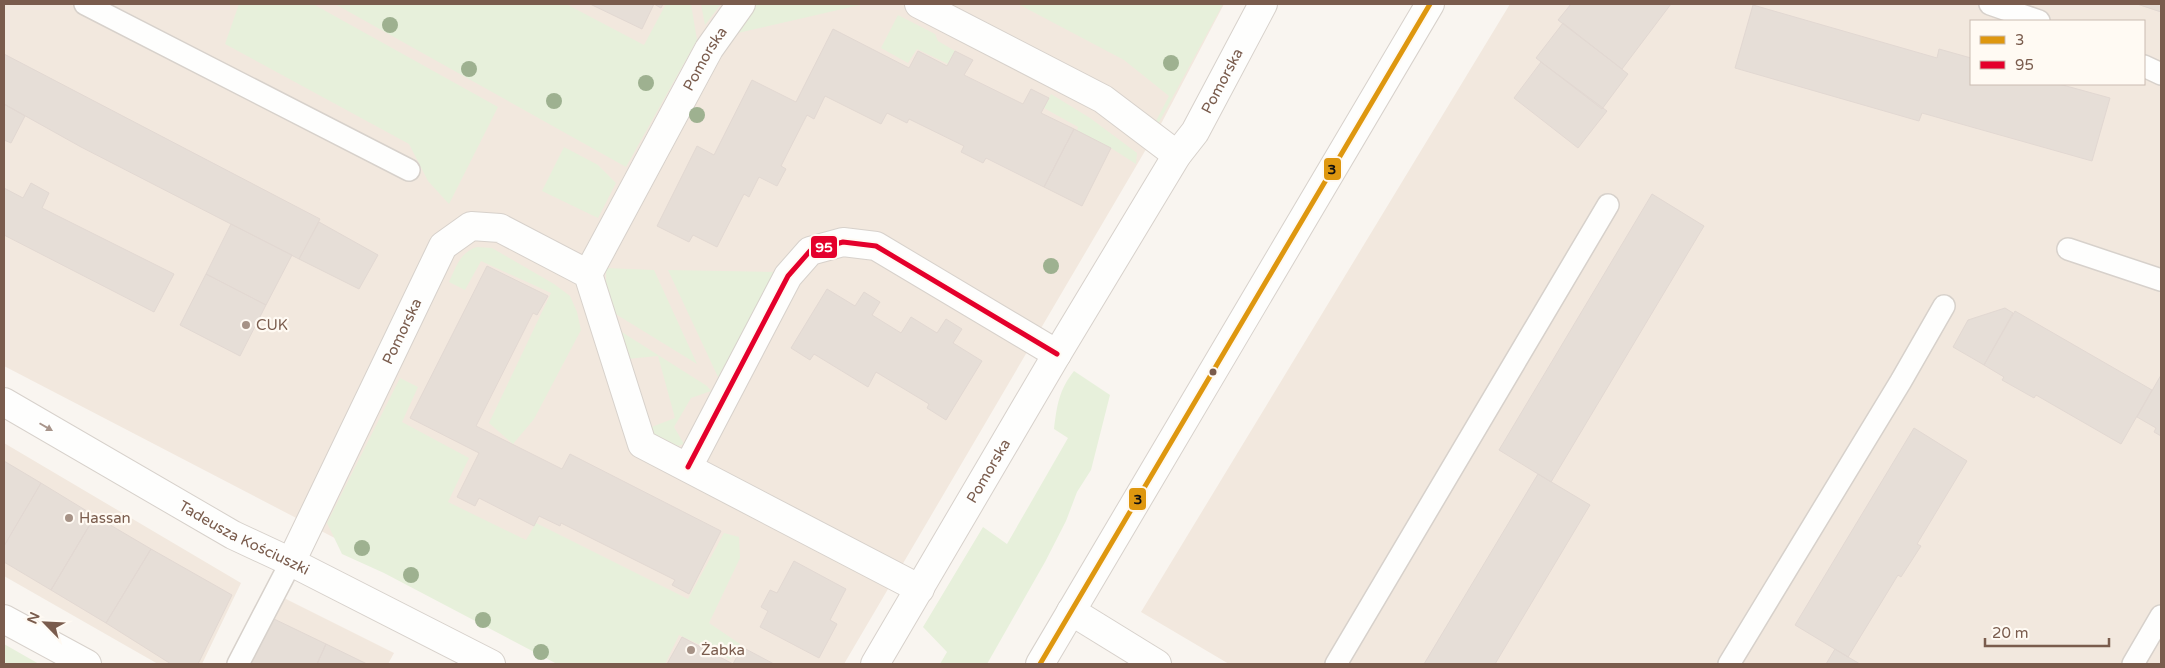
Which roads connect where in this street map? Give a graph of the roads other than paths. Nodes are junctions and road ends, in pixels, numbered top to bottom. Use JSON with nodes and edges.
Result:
{"nodes":[{"id":1,"x":85,"y":4,"type":"edge"},
{"id":2,"x":741,"y":4,"type":"edge"},
{"id":3,"x":919,"y":4,"type":"edge"},
{"id":4,"x":1263,"y":4,"type":"edge"},
{"id":5,"x":1430,"y":4,"type":"edge"},
{"id":6,"x":1990,"y":4,"type":"edge"},
{"id":7,"x":957,"y":13,"type":"edge"},
{"id":8,"x":2036,"y":20,"type":"edge"},
{"id":9,"x":2145,"y":66,"type":"edge"},
{"id":10,"x":2161,"y":74,"type":"edge"},
{"id":11,"x":1177,"y":156,"type":"junction"},
{"id":12,"x":409,"y":170,"type":"dead end"},
{"id":13,"x":1608,"y":205,"type":"dead end"},
{"id":14,"x":2068,"y":249,"type":"dead end"},
{"id":15,"x":588,"y":274,"type":"junction"},
{"id":16,"x":2161,"y":280,"type":"edge"},
{"id":17,"x":1944,"y":306,"type":"dead end"},
{"id":18,"x":1057,"y":354,"type":"junction"},
{"id":19,"x":4,"y":402,"type":"edge"},
{"id":20,"x":688,"y":467,"type":"junction"},
{"id":21,"x":291,"y":562,"type":"junction"},
{"id":22,"x":920,"y":589,"type":"junction"},
{"id":23,"x":1071,"y":611,"type":"junction"},
{"id":24,"x":2161,"y":616,"type":"edge"},
{"id":25,"x":4,"y":619,"type":"edge"},
{"id":26,"x":87,"y":664,"type":"edge"},
{"id":27,"x":238,"y":664,"type":"edge"},
{"id":28,"x":491,"y":664,"type":"edge"},
{"id":29,"x":875,"y":664,"type":"edge"},
{"id":30,"x":1040,"y":664,"type":"edge"},
{"id":31,"x":1157,"y":664,"type":"edge"},
{"id":32,"x":1336,"y":664,"type":"edge"},
{"id":33,"x":1729,"y":664,"type":"edge"},
{"id":34,"x":2133,"y":664,"type":"edge"}],
"edges":[{"from":1,"to":12,"type":"lane"},
{"from":2,"to":15,"type":"street","name":"Pomorska"},
{"from":3,"to":7,"type":"street"},
{"from":4,"to":11,"type":"street","name":"Pomorska"},
{"from":5,"to":23,"type":"street"},
{"from":6,"to":8,"type":"lane"},
{"from":7,"to":11,"type":"street"},
{"from":9,"to":10,"type":"lane"},
{"from":11,"to":18,"type":"street","name":"Pomorska"},
{"from":13,"to":32,"type":"lane"},
{"from":14,"to":16,"type":"lane"},
{"from":15,"to":20,"type":"street"},
{"from":15,"to":21,"type":"street","name":"Pomorska"},
{"from":17,"to":33,"type":"lane"},
{"from":18,"to":20,"type":"street"},
{"from":18,"to":22,"type":"street","name":"Pomorska"},
{"from":19,"to":21,"type":"street","name":"Tadeusza Kościuszki","one_way":true},
{"from":20,"to":22,"type":"street"},
{"from":21,"to":27,"type":"lane"},
{"from":21,"to":28,"type":"street","name":"Tadeusza Kościuszki"},
{"from":22,"to":29,"type":"street","name":"Pomorska"},
{"from":23,"to":30,"type":"street"},
{"from":23,"to":31,"type":"street"},
{"from":24,"to":34,"type":"lane"},
{"from":25,"to":26,"type":"street"}]}
